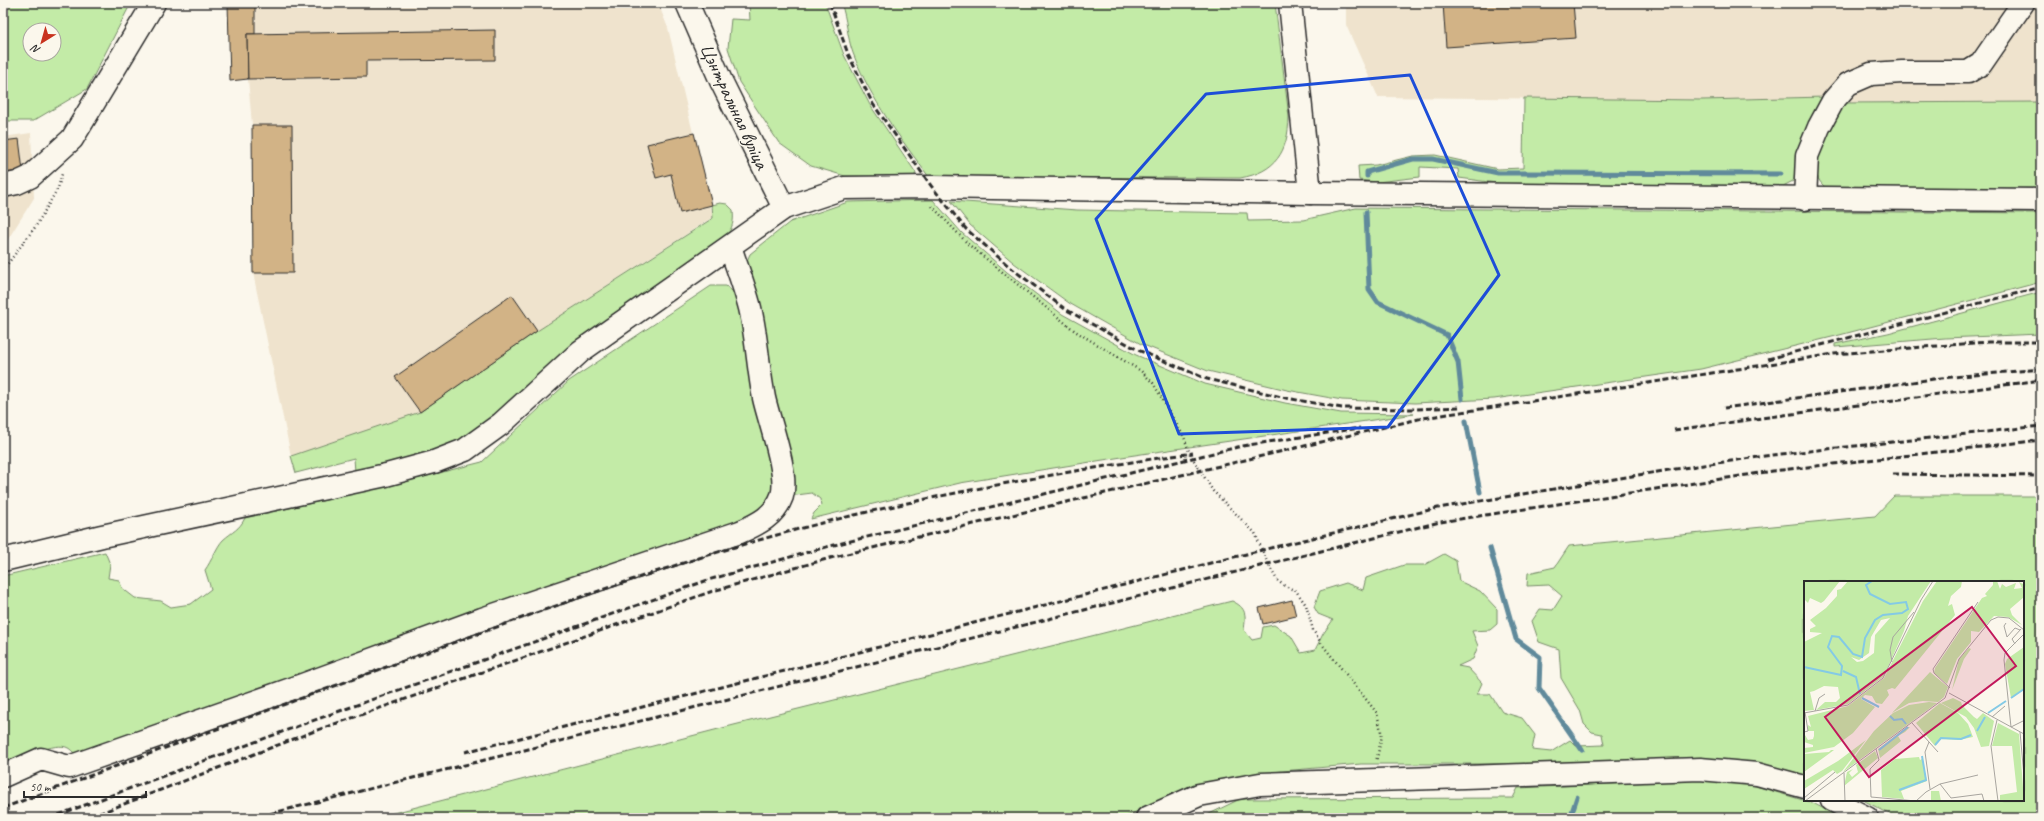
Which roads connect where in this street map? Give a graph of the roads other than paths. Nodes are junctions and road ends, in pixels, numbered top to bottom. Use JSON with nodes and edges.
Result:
{"nodes":[{"id":1,"x":154,"y":3,"type":"edge"},
{"id":2,"x":687,"y":3,"type":"edge"},
{"id":3,"x":1290,"y":3,"type":"edge"},
{"id":4,"x":2023,"y":3,"type":"edge"},
{"id":5,"x":3,"y":186,"type":"edge"},
{"id":6,"x":1310,"y":193,"type":"junction"},
{"id":7,"x":1805,"y":199,"type":"junction"},
{"id":8,"x":2041,"y":200,"type":"edge"},
{"id":9,"x":784,"y":208,"type":"junction"},
{"id":10,"x":730,"y":248,"type":"junction"},
{"id":11,"x":3,"y":560,"type":"edge"},
{"id":12,"x":3,"y":776,"type":"edge"},
{"id":13,"x":1804,"y":787,"type":"edge"},
{"id":14,"x":1834,"y":801,"type":"edge"},
{"id":15,"x":1147,"y":818,"type":"edge"},
{"id":16,"x":1867,"y":818,"type":"edge"}],
"edges":[{"from":1,"to":5,"type":"street"},
{"from":2,"to":9,"type":"street","name":"Цэнтральная вуліца"},
{"from":3,"to":6,"type":"street"},
{"from":4,"to":7,"type":"street"},
{"from":6,"to":7,"type":"street"},
{"from":6,"to":9,"type":"street"},
{"from":7,"to":8,"type":"street"},
{"from":9,"to":10,"type":"street"},
{"from":10,"to":11,"type":"street"},
{"from":10,"to":12,"type":"street"},
{"from":13,"to":15,"type":"street"},
{"from":14,"to":16,"type":"street"}]}
